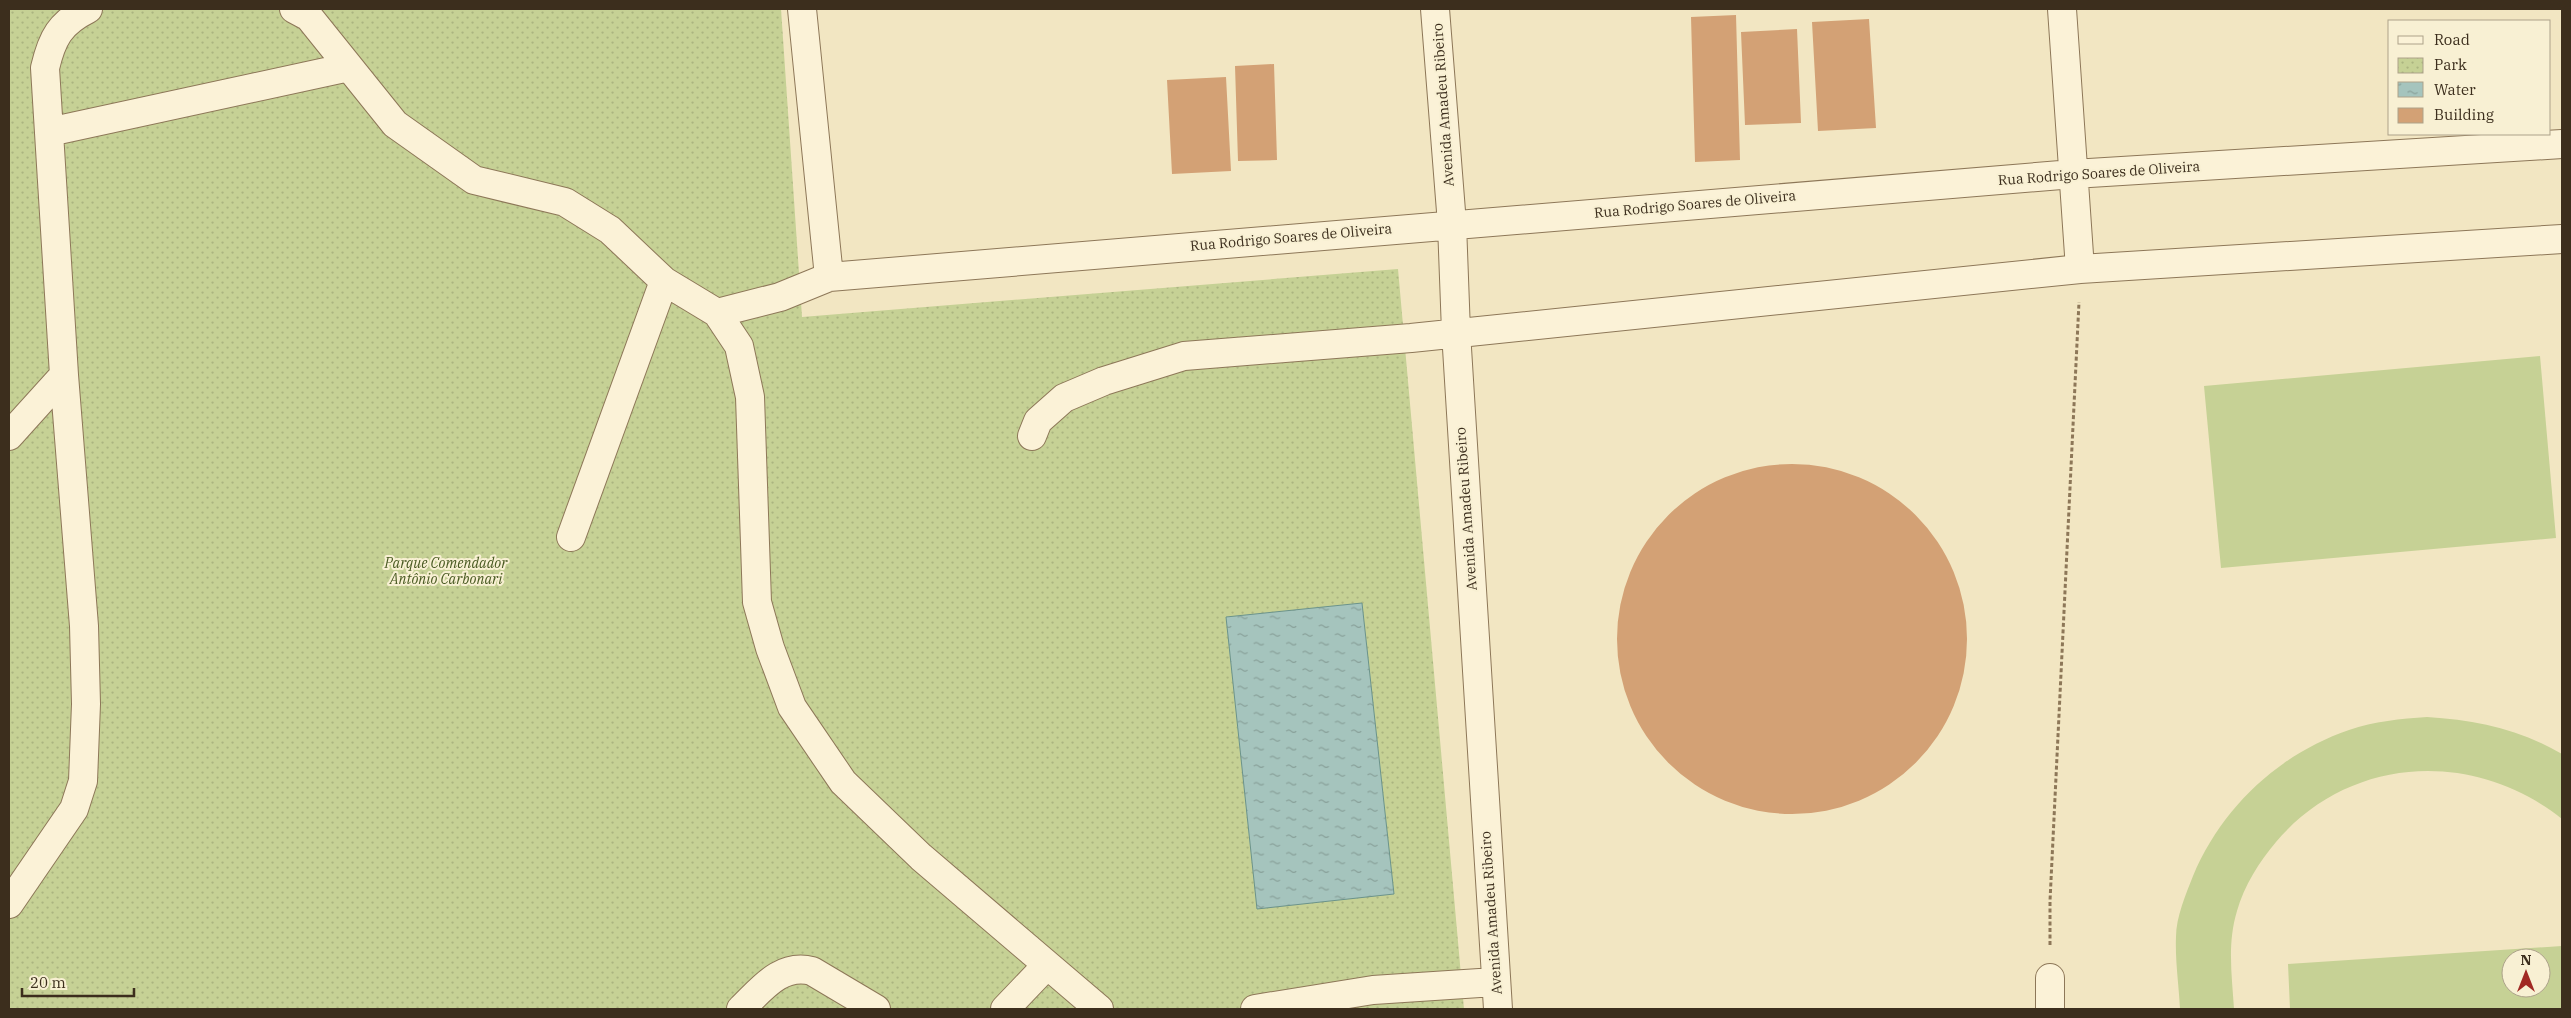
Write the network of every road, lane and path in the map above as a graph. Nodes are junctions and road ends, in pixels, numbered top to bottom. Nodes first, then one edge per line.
1 (88, 9) edge
2 (294, 9) edge
3 (802, 9) edge
4 (1435, 9) edge
5 (2062, 9) edge
6 (349, 67) junction
7 (49, 132) junction
8 (2562, 144) edge
9 (2073, 174) junction
10 (1452, 224) junction
11 (2562, 239) edge
12 (2080, 269) junction
13 (829, 277) junction
14 (664, 281) junction
15 (717, 313) junction
16 (1456, 332) junction
17 (64, 375) junction
18 (9, 436) edge
19 (1032, 436) dead end
20 (571, 537) dead end
21 (9, 904) edge
22 (1047, 965) junction
23 (2050, 978) joint
24 (1496, 982) junction
25 (741, 1009) edge
26 (876, 1009) edge
27 (1005, 1009) edge
28 (1099, 1009) edge
29 (1255, 1009) edge
30 (1498, 1009) edge
31 (2050, 1009) edge

1 - 7 street
2 - 6 street
3 - 13 street
4 - 10 street, Avenida Amadeu Ribeiro
5 - 9 street
6 - 7 street
6 - 14 street
7 - 17 street
8 - 9 street, Rua Rodrigo Soares de Oliveira
9 - 10 street, Rua Rodrigo Soares de Oliveira
9 - 12 street
10 - 13 street, Rua Rodrigo Soares de Oliveira
10 - 16 street, Avenida Amadeu Ribeiro
11 - 12 street
12 - 16 street
12 - 23 path
13 - 15 street, Rua Rodrigo Soares de Oliveira
14 - 15 street
14 - 20 street
15 - 22 street
16 - 19 street
16 - 24 street, Avenida Amadeu Ribeiro
17 - 18 street
17 - 21 street
22 - 27 street
22 - 28 street
23 - 31 street
24 - 29 street
24 - 30 street, Avenida Amadeu Ribeiro
25 - 26 street

